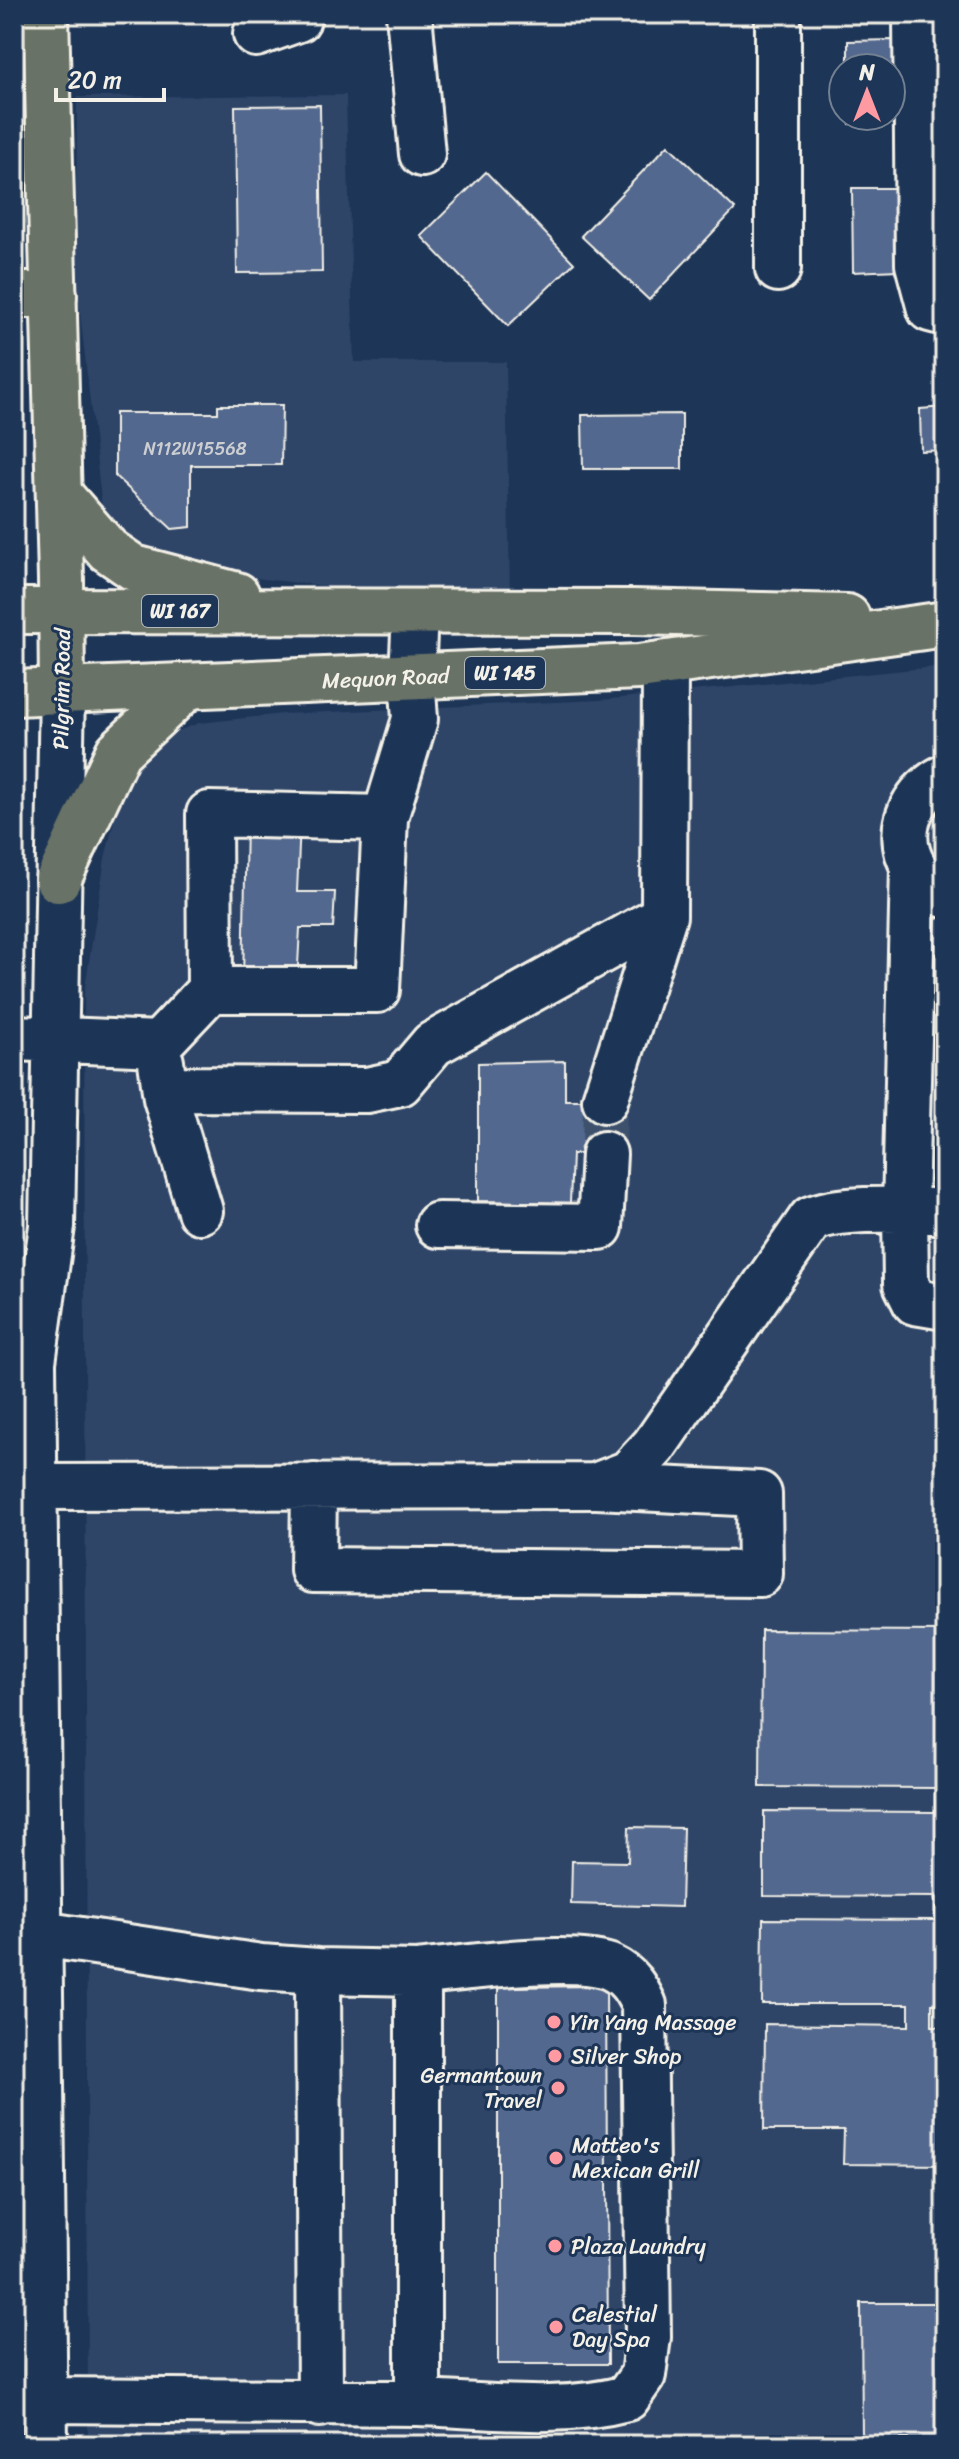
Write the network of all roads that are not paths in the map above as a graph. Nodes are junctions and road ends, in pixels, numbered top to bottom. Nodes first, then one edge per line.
1 (46, 14) edge
2 (299, 14) edge
3 (409, 14) edge
4 (778, 14) edge
5 (916, 14) edge
6 (256, 34) dead end
7 (422, 154) dead end
8 (778, 269) dead end
9 (34, 295) edge
10 (945, 313) edge
11 (59, 494) junction
12 (14, 611) edge
13 (62, 611) junction
14 (298, 611) junction
15 (415, 612) junction
16 (945, 622) edge
17 (665, 664) junction
18 (412, 677) junction
19 (188, 686) junction
20 (62, 691) junction
21 (14, 693) edge
22 (945, 777) edge
23 (385, 818) junction
24 (913, 866) junction
25 (58, 880) junction
26 (945, 895) edge
27 (664, 916) junction
28 (210, 990) junction
29 (35, 1039) edge
30 (159, 1044) junction
31 (165, 1089) junction
32 (605, 1100) tunnel mouth
33 (604, 1154) tunnel mouth
34 (200, 1211) dead end
35 (925, 1211) edge
36 (438, 1225) dead end
37 (14, 1266) edge
38 (945, 1307) edge
39 (33, 1362) junction
40 (314, 1486) junction
41 (595, 1486) junction
42 (36, 1487) junction
43 (41, 1934) junction
44 (318, 1971) junction
45 (418, 1973) junction
46 (45, 2400) junction
47 (418, 2403) junction
48 (320, 2404) junction
49 (45, 2445) edge

1 - 9 main road, Pilgrim Road
2 - 6 street
3 - 7 street
4 - 8 street
5 - 10 street
9 - 11 main road, Pilgrim Road
11 - 13 main road, Pilgrim Road
11 - 14 main road, WI 145
12 - 13 main road, Mequon Road / WI 167
13 - 14 main road, Mequon Road / WI 167
13 - 20 main road, Pilgrim Road
14 - 15 main road, Mequon Road / WI 145
15 - 16 main road, Mequon Road / WI 145
15 - 18 street
16 - 17 main road, Mequon Road / WI 145
17 - 18 main road, Mequon Road / WI 145
17 - 27 street
18 - 19 main road, Mequon Road / WI 145
18 - 23 street
19 - 20 main road, Mequon Road / WI 145
19 - 25 main road
20 - 21 main road, Mequon Road / WI 145
20 - 25 street, Pilgrim Road
22 - 24 street
23 - 28 street
23 - 28 street
24 - 26 street
24 - 35 street
25 - 29 street, Pilgrim Road
27 - 31 street
27 - 32 street
28 - 30 street
29 - 30 street
29 - 39 street, Pilgrim Road
30 - 31 street
31 - 34 street
33 - 36 street
35 - 38 street
35 - 41 street
37 - 39 street, Pilgrim Road
39 - 42 street, Pilgrim Road
40 - 41 street
40 - 41 street
40 - 42 street
42 - 43 street, Pilgrim Road
43 - 44 street
43 - 46 street, Pilgrim Road
44 - 45 street
44 - 48 street
45 - 47 street
45 - 47 street
46 - 48 street
46 - 49 street, Pilgrim Road
47 - 48 street

